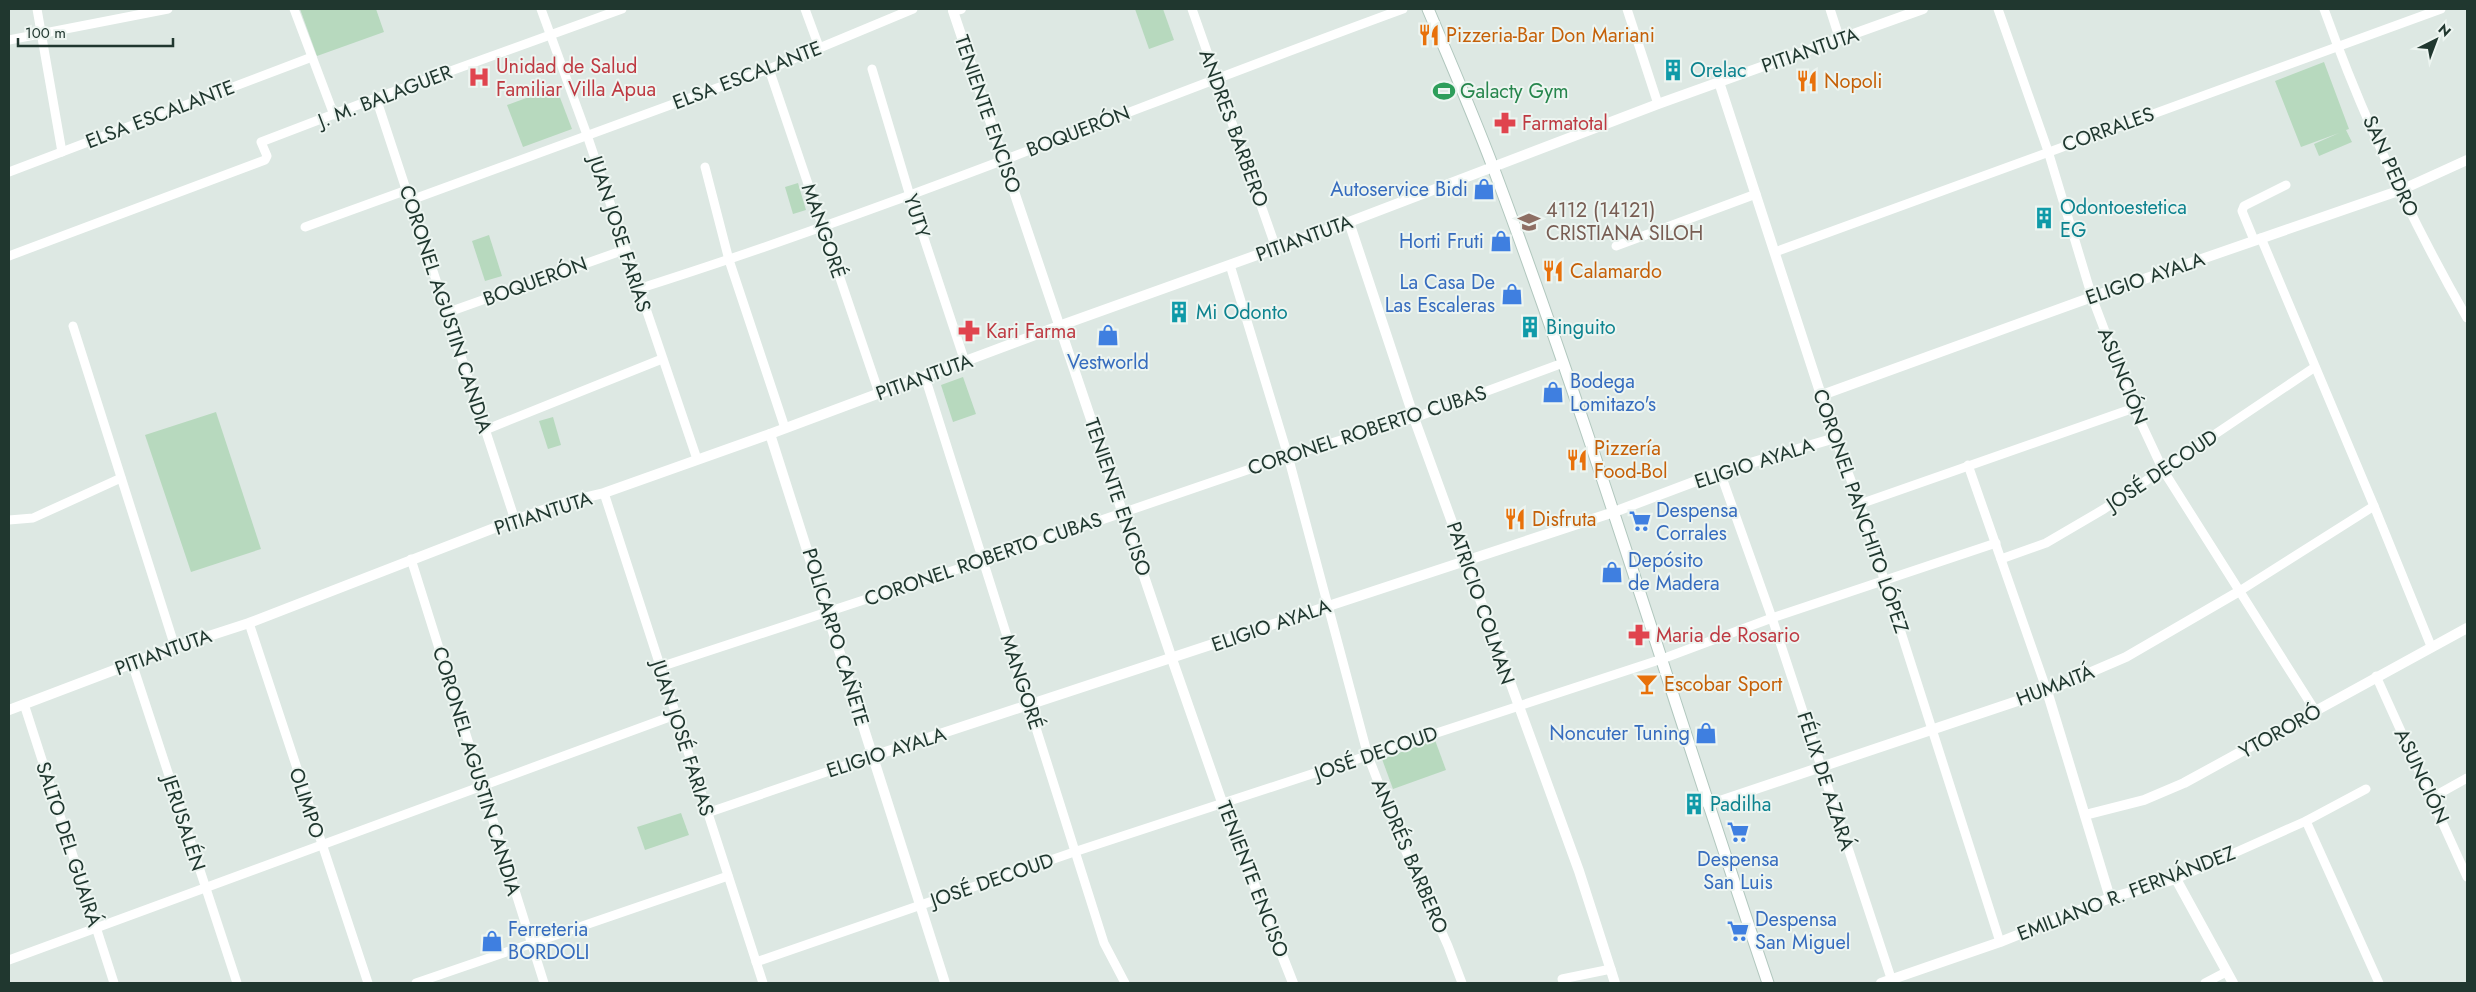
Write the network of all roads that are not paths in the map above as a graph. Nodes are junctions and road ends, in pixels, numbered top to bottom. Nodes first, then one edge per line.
1 (37, 9) edge
2 (168, 9) edge
3 (294, 9) edge
4 (541, 9) edge
5 (622, 9) edge
6 (805, 9) edge
7 (913, 9) edge
8 (1192, 9) edge
9 (1403, 9) edge
10 (1428, 9) edge
11 (1627, 9) edge
12 (1830, 9) edge
13 (1923, 9) edge
14 (1998, 9) edge
15 (2324, 9) edge
16 (2441, 9) edge
17 (955, 10) edge
18 (551, 35) junction
19 (42, 36) junction
20 (9, 40) edge
21 (1840, 40) junction
22 (819, 46) junction
23 (2338, 46) junction
24 (312, 57) junction
25 (769, 69) junction
26 (872, 69) dead end
27 (1216, 77) junction
28 (1719, 82) junction
29 (376, 98) junction
30 (1658, 104) junction
31 (334, 115) junction
32 (587, 135) junction
33 (2048, 151) junction
34 (62, 152) junction
35 (1004, 160) junction
36 (2467, 160) edge
37 (705, 166) dead end
38 (1493, 166) junction
39 (9, 172) edge
40 (2286, 185) dead end
41 (407, 190) junction
42 (2401, 190) junction
43 (1756, 194) junction
44 (910, 196) junction
45 (411, 200) junction
46 (1349, 222) junction
47 (822, 226) junction
48 (305, 227) dead end
49 (2257, 239) junction
50 (1616, 246) dead end
51 (1276, 248) junction
52 (624, 250) junction
53 (1775, 252) junction
54 (9, 256) edge
55 (729, 260) junction
56 (1230, 265) junction
57 (638, 288) junction
58 (2092, 296) junction
59 (446, 313) junction
60 (2467, 318) edge
61 (73, 326) dead end
62 (1059, 326) junction
63 (662, 359) junction
64 (965, 362) junction
65 (1562, 363) junction
66 (2315, 367) junction
67 (925, 377) junction
68 (879, 393) junction
69 (1822, 396) junction
70 (2134, 408) junction
71 (1414, 418) junction
72 (785, 428) junction
73 (485, 430) junction
74 (770, 434) junction
75 (1835, 438) junction
76 (1288, 456) junction
77 (696, 459) junction
78 (1968, 465) junction
79 (2163, 470) junction
80 (1720, 472) junction
81 (121, 478) junction
82 (604, 493) junction
83 (1860, 504) junction
84 (2374, 506) junction
85 (1124, 511) junction
86 (1614, 512) junction
87 (9, 520) edge
88 (515, 520) junction
89 (1996, 543) junction
90 (411, 558) junction
91 (1467, 559) junction
92 (2001, 559) junction
93 (982, 561) junction
94 (1884, 580) junction
95 (2238, 592) junction
96 (1327, 607) junction
97 (828, 611) junction
98 (1772, 618) junction
99 (250, 622) junction
100 (2467, 628) edge
101 (176, 646) junction
102 (2431, 646) junction
103 (1172, 658) junction
104 (1662, 659) junction
105 (132, 662) junction
106 (660, 667) junction
107 (2376, 676) junction
108 (2048, 691) junction
109 (24, 704) junction
110 (1030, 705) junction
111 (1517, 705) junction
112 (9, 710) edge
113 (2316, 712) junction
114 (675, 715) junction
115 (1933, 728) junction
116 (873, 756) junction
117 (1368, 756) junction
118 (1821, 765) junction
119 (2467, 778) edge
120 (481, 786) junction
121 (2366, 789) dead end
122 (2433, 797) junction
123 (1223, 805) junction
124 (1708, 805) junction
125 (707, 812) junction
126 (2085, 815) junction
127 (2306, 821) junction
128 (321, 844) junction
129 (1074, 852) junction
130 (728, 876) junction
131 (2467, 877) edge
132 (2176, 879) junction
133 (206, 888) junction
134 (2110, 898) junction
135 (920, 904) junction
136 (96, 928) junction
137 (2000, 942) junction
138 (532, 943) junction
139 (9, 960) edge
140 (756, 962) junction
141 (1611, 969) junction
142 (2226, 972) junction
143 (1891, 978) junction
144 (1562, 979) dead end
145 (114, 983) edge
146 (237, 983) edge
147 (368, 983) edge
148 (416, 983) edge
149 (544, 983) edge
150 (763, 983) edge
151 (945, 983) edge
152 (1125, 983) edge
153 (1293, 983) edge
154 (1462, 983) edge
155 (1615, 983) edge
156 (1768, 983) edge
157 (1880, 983) edge
158 (2205, 983) edge
159 (2233, 983) edge
160 (2379, 983) edge

1 - 19 street
2 - 19 street
3 - 24 street
4 - 18 street, JUAN JOSE FARIAS
5 - 18 street, J. M. BALAGUER
6 - 22 street
7 - 22 street, ELSA ESCALANTE
8 - 27 street, ANDRES BARBERO
9 - 27 street, BOQUERÓN
10 - 38 main road
11 - 30 street
12 - 21 street
13 - 21 street, PITIANTUTA
14 - 33 street, ASUNCIÓN
15 - 23 street, SAN PEDRO
16 - 23 street, CORRALES
17 - 35 street, TENIENTE ENCISO
18 - 29 street, J. M. BALAGUER
18 - 32 street, JUAN JOSE FARIAS
19 - 20 street
19 - 34 street
21 - 28 street, PITIANTUTA
22 - 25 street, ELSA ESCALANTE
23 - 33 street, CORRALES
23 - 42 street, SAN PEDRO
24 - 31 street
24 - 34 street, ELSA ESCALANTE
25 - 32 street, ELSA ESCALANTE
25 - 47 street, MANGORÉ
26 - 44 street, YUTY
27 - 35 street, BOQUERÓN
27 - 51 street, ANDRES BARBERO
28 - 30 street, PITIANTUTA
28 - 43 street, CORONEL PANCHITO LÓPEZ
29 - 31 street, J. M. BALAGUER
29 - 41 street, CORONEL AGUSTIN CANDIA
30 - 38 street, PITIANTUTA
31 - 54 street, J. M. BALAGUER
32 - 45 street, ELSA ESCALANTE
32 - 52 street, JUAN JOSE FARIAS
33 - 53 street, CORRALES
33 - 58 street, ASUNCIÓN
34 - 39 street, ELSA ESCALANTE
35 - 44 street, BOQUERÓN
35 - 62 street, TENIENTE ENCISO
36 - 42 street, ELIGIO AYALA
37 - 55 street
38 - 46 street, PITIANTUTA
38 - 65 main road
40 - 49 street
41 - 45 street, CORONEL AGUSTIN CANDIA
41 - 48 street
42 - 49 street, ELIGIO AYALA
42 - 60 street, SAN PEDRO
43 - 50 street
43 - 53 street, CORONEL PANCHITO LÓPEZ
44 - 47 street, BOQUERÓN
44 - 64 street, YUTY
45 - 59 street, CORONEL AGUSTIN CANDIA
46 - 51 street, PITIANTUTA
46 - 71 street, PATRICIO COLMAN
47 - 55 street, BOQUERÓN
47 - 68 street, MANGORÉ
49 - 58 street, ELIGIO AYALA
49 - 66 street
51 - 56 street, PITIANTUTA
52 - 57 street, JUAN JOSE FARIAS
52 - 59 street, BOQUERÓN
53 - 69 street, CORONEL PANCHITO LÓPEZ
55 - 57 street, BOQUERÓN
55 - 72 street
56 - 62 street, PITIANTUTA
56 - 76 street, ANDRÉS BARBERO
57 - 63 street, JUAN JOSE FARIAS
58 - 69 street, ELIGIO AYALA
58 - 70 street, ASUNCIÓN
59 - 73 street, CORONEL AGUSTIN CANDIA
61 - 81 street
62 - 64 street, PITIANTUTA
62 - 85 street, TENIENTE ENCISO
63 - 73 street
63 - 77 street, JUAN JOSE FARIAS
64 - 67 street, PITIANTUTA
65 - 71 street, CORONEL ROBERTO CUBAS
65 - 86 main road
66 - 79 street, JOSÉ DECOUD
66 - 84 street
67 - 68 street, PITIANTUTA
67 - 93 street, MANGORÉ
68 - 72 street, PITIANTUTA
69 - 75 street, CORONEL PANCHITO LÓPEZ
70 - 78 street
70 - 79 street, ASUNCIÓN
71 - 76 street, CORONEL ROBERTO CUBAS
71 - 91 street, PATRICIO COLMAN
72 - 74 street, PITIANTUTA
73 - 88 street, CORONEL AGUSTIN CANDIA
74 - 77 street, PITIANTUTA
74 - 97 street, POLICARPO CAÑETE
75 - 80 street, ELIGIO AYALA
75 - 83 street, CORONEL PANCHITO LÓPEZ
76 - 85 street, CORONEL ROBERTO CUBAS
76 - 96 street, ANDRÉS BARBERO
77 - 82 street, PITIANTUTA
78 - 83 street
78 - 89 street
79 - 92 street, JOSÉ DECOUD
79 - 95 street, ASUNCIÓN
80 - 86 street, ELIGIO AYALA
80 - 98 street, FÉLIX DE AZARÁ
81 - 87 street
81 - 101 street
82 - 88 street, PITIANTUTA
82 - 106 street, JUAN JOSÉ FARIAS
83 - 94 street, CORONEL PANCHITO LÓPEZ
84 - 95 street, HUMAITÁ
84 - 102 street
85 - 93 street, CORONEL ROBERTO CUBAS
85 - 103 street, TENIENTE ENCISO
86 - 91 street, ELIGIO AYALA
86 - 104 main road
88 - 90 street, PITIANTUTA
89 - 92 street
89 - 94 street, JOSÉ DECOUD
90 - 99 street, PITIANTUTA
90 - 120 street, CORONEL AGUSTIN CANDIA
91 - 96 street, ELIGIO AYALA
91 - 111 street, PATRICIO COLMAN
92 - 108 street
93 - 97 street, CORONEL ROBERTO CUBAS
93 - 110 street, MANGORÉ
94 - 98 street, JOSÉ DECOUD
94 - 115 street, CORONEL PANCHITO LÓPEZ
95 - 108 street, HUMAITÁ
95 - 113 street, ASUNCIÓN
96 - 103 street, ELIGIO AYALA
96 - 117 street, ANDRÉS BARBERO
97 - 106 street, CORONEL ROBERTO CUBAS
97 - 116 street, POLICARPO CAÑETE
98 - 104 street, JOSÉ DECOUD
98 - 118 street, FÉLIX DE AZARÁ
99 - 101 street, PITIANTUTA
99 - 128 street, OLIMPO
100 - 102 street, YTORORÓ
101 - 105 street, PITIANTUTA
102 - 107 street, YTORORÓ
103 - 110 street, ELIGIO AYALA
103 - 123 street, TENIENTE ENCISO
104 - 111 street, JOSÉ DECOUD
104 - 124 main road
105 - 109 street, PITIANTUTA
105 - 133 street, JERUSALÉN
106 - 114 street, JUAN JOSÉ FARIAS
107 - 113 street, YTORORÓ
107 - 122 street, ASUNCIÓN
108 - 115 street, HUMAITÁ
108 - 126 street
109 - 112 street, PITIANTUTA
109 - 136 street, SALTO DEL GUAIRÁ
110 - 116 street, ELIGIO AYALA
110 - 129 street, MANGORÉ
111 - 117 street, JOSÉ DECOUD
111 - 141 street, PATRICIO COLMAN
113 - 126 street, YTORORÓ
114 - 120 street
114 - 125 street, JUAN JOSÉ FARIAS
115 - 118 street, HUMAITÁ
115 - 137 street, CORONEL PANCHITO LÓPEZ
116 - 125 street, ELIGIO AYALA
116 - 135 street, POLICARPO CAÑETE
117 - 123 street, JOSÉ DECOUD
117 - 154 street, ANDRÉS BARBERO
118 - 124 street, HUMAITÁ
118 - 143 street, FÉLIX DE AZARÁ
119 - 122 street
120 - 128 street
120 - 138 street, CORONEL AGUSTIN CANDIA
121 - 127 street, EMILIANO R. FERNÁNDEZ
122 - 131 street, ASUNCIÓN
123 - 129 street, JOSÉ DECOUD
123 - 153 street, TENIENTE ENCISO
124 - 156 main road
125 - 130 street, JUAN JOSÉ FARIAS
126 - 134 street
127 - 132 street, EMILIANO R. FERNÁNDEZ
127 - 160 street
128 - 133 street
128 - 147 street, OLIMPO
129 - 135 street, JOSÉ DECOUD
129 - 152 street, MANGORÉ
130 - 138 street
130 - 140 street, JUAN JOSÉ FARIAS
132 - 134 street, EMILIANO R. FERNÁNDEZ
132 - 142 street
133 - 136 street
133 - 146 street, JERUSALÉN
134 - 137 street, EMILIANO R. FERNÁNDEZ
135 - 140 street, JOSÉ DECOUD
135 - 151 street, POLICARPO CAÑETE
136 - 139 street
136 - 145 street, SALTO DEL GUAIRÁ
137 - 143 street, EMILIANO R. FERNÁNDEZ
138 - 148 street
138 - 149 street, CORONEL AGUSTIN CANDIA
140 - 150 street, JUAN JOSÉ FARIAS
141 - 144 street
141 - 155 street, PATRICIO COLMAN
142 - 158 street
142 - 159 street
143 - 157 street, EMILIANO R. FERNÁNDEZ

